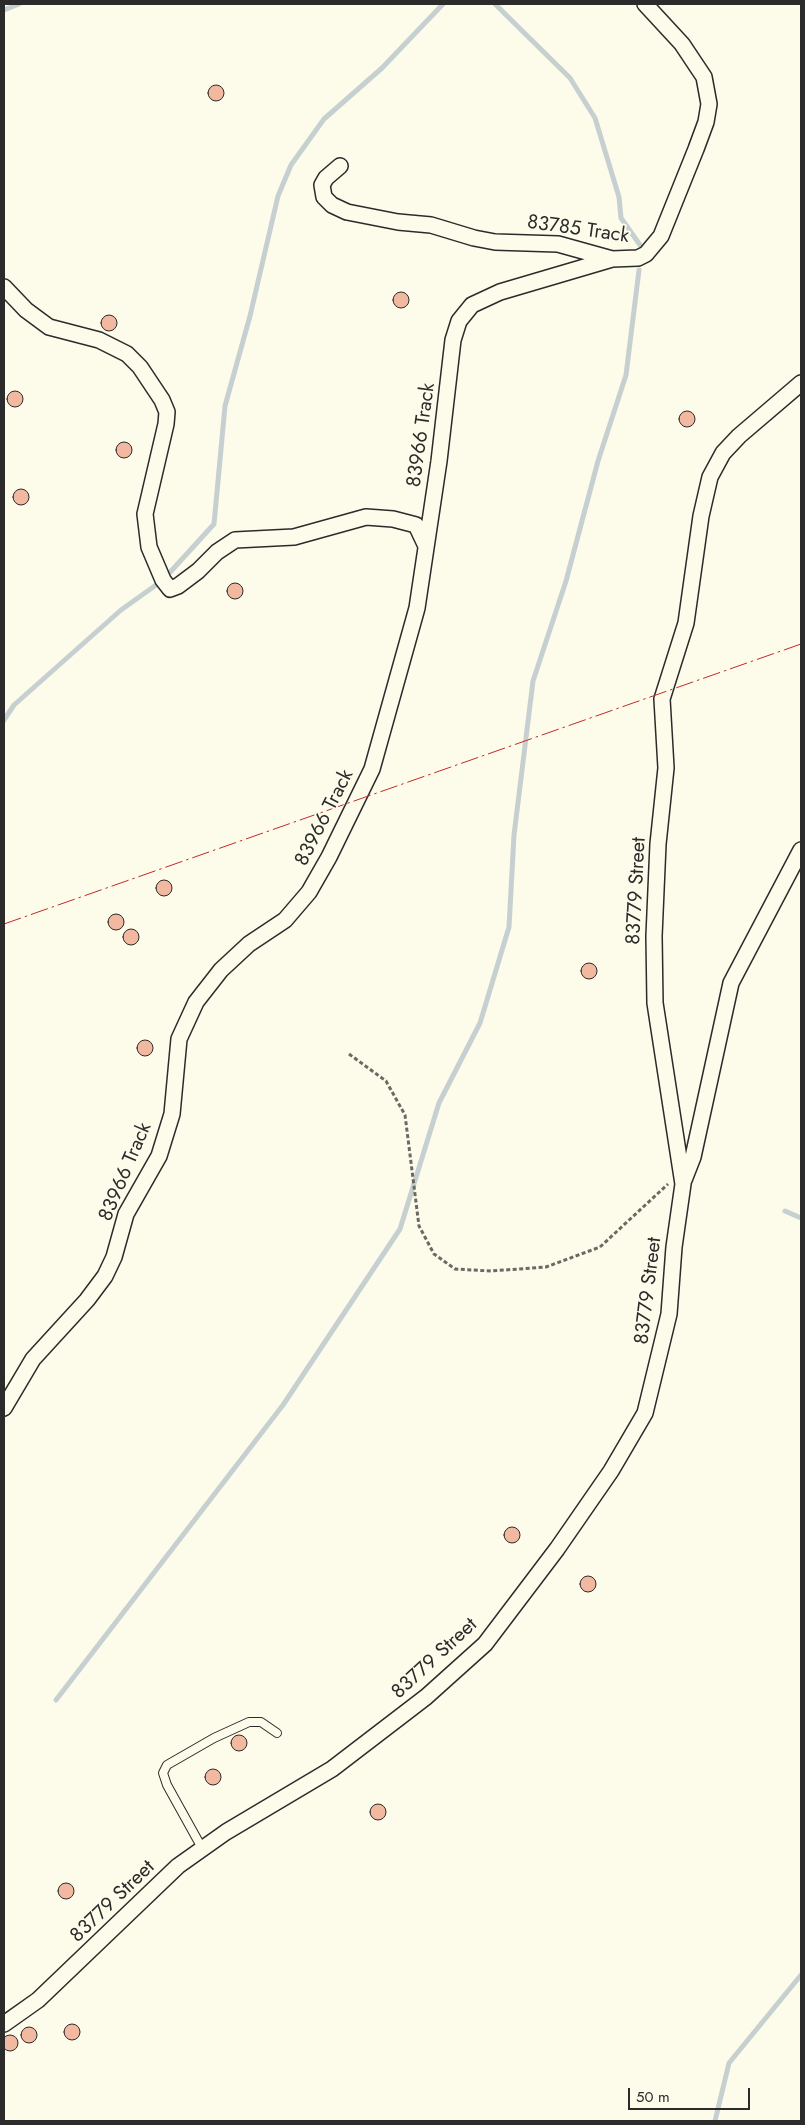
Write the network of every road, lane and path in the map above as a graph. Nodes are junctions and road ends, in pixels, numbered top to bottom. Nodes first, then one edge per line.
1 (645, 4) edge
2 (340, 166) dead end
3 (612, 259) junction
4 (4, 287) edge
5 (801, 383) edge
6 (425, 544) junction
7 (801, 850) edge
8 (349, 1054) dead end
9 (682, 1178) junction
10 (4, 1408) edge
11 (277, 1733) dead end
12 (202, 1848) junction
13 (4, 2024) edge

1 - 3 street, 83785 Track
2 - 3 street, 83785 Track
3 - 6 street, 83966 Track
4 - 6 street
5 - 9 street, 83779 Street
6 - 10 street, 83966 Track
7 - 9 street
8 - 9 path
9 - 12 street, 83779 Street
11 - 12 lane
12 - 13 street, 83779 Street

